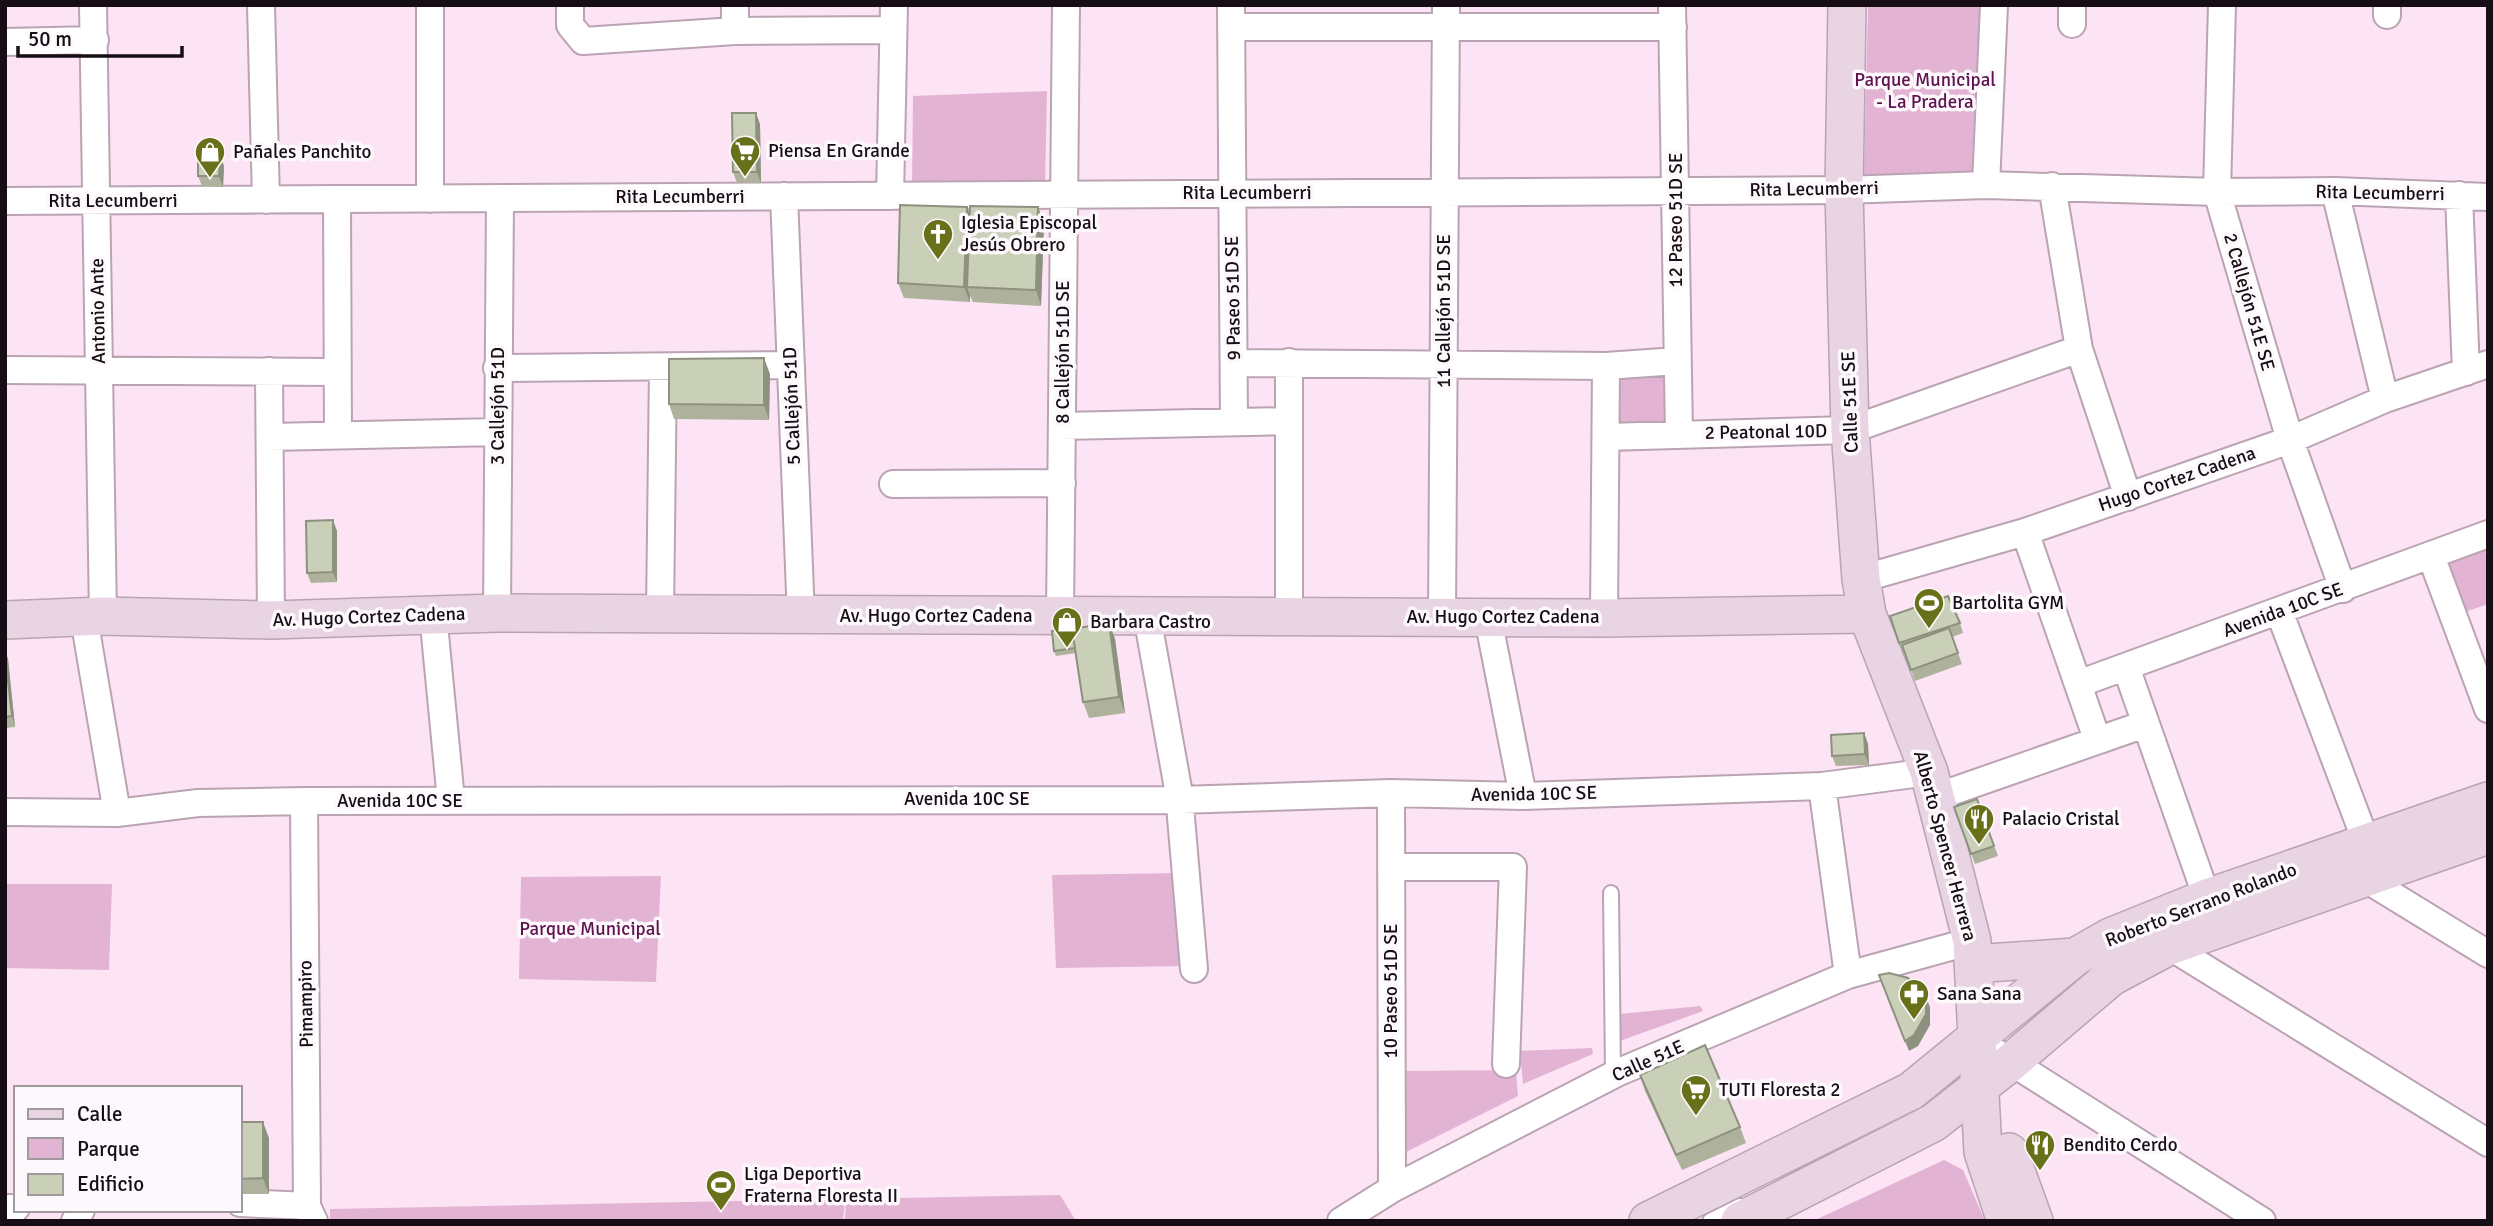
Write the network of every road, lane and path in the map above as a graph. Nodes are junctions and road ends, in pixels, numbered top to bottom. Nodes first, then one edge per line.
1 (93, 5) edge
2 (261, 5) edge
3 (430, 5) edge
4 (570, 5) edge
5 (735, 5) edge
6 (1066, 5) edge
7 (1847, 5) edge
8 (1994, 5) edge
9 (2222, 5) edge
10 (1289, 15) edge
11 (1231, 16) edge
12 (1446, 16) edge
13 (1603, 16) edge
14 (1673, 16) edge
15 (893, 18) edge
16 (735, 32) junction
17 (95, 40) junction
18 (5, 42) edge
19 (1986, 185) junction
20 (2052, 186) junction
21 (1677, 190) junction
22 (1844, 190) junction
23 (2335, 191) junction
24 (1445, 192) junction
25 (2217, 192) junction
26 (1232, 193) junction
27 (1064, 194) junction
28 (890, 195) junction
29 (2459, 195) junction
30 (784, 196) junction
31 (2488, 197) edge
32 (500, 198) junction
33 (337, 199) junction
34 (430, 199) junction
35 (266, 200) junction
36 (5, 201) edge
37 (96, 201) junction
38 (2079, 349) junction
39 (1677, 361) junction
40 (1289, 362) junction
41 (1234, 363) junction
42 (1444, 364) junction
43 (791, 365) junction
44 (1606, 366) junction
45 (497, 368) junction
46 (663, 368) junction
47 (2477, 368) edge
48 (5, 370) edge
49 (99, 370) junction
50 (269, 371) junction
51 (337, 372) junction
52 (2385, 399) junction
53 (1289, 421) junction
54 (1234, 422) junction
55 (1062, 426) junction
56 (1850, 430) junction
57 (497, 432) junction
58 (338, 435) junction
59 (1679, 435) junction
60 (270, 437) junction
61 (1606, 438) junction
62 (2290, 440) junction
63 (1062, 483) junction
64 (892, 484) dead end
65 (2128, 497) junction
66 (2025, 532) junction
67 (2488, 534) edge
68 (2431, 555) junction
69 (1861, 579) junction
70 (2343, 589) junction
71 (2279, 611) junction
72 (498, 613) junction
73 (433, 614) junction
74 (660, 614) junction
75 (1867, 614) junction
76 (1060, 615) junction
77 (1147, 616) junction
78 (1443, 616) junction
79 (94, 617) junction
80 (801, 617) junction
81 (1289, 617) junction
82 (1489, 618) junction
83 (1604, 618) junction
84 (5, 620) edge
85 (271, 620) junction
86 (2126, 667) junction
87 (2078, 684) junction
88 (2488, 709) edge
89 (2145, 724) junction
90 (2097, 739) junction
91 (1932, 785) junction
92 (1822, 786) junction
93 (1391, 793) junction
94 (1523, 796) junction
95 (451, 800) junction
96 (1179, 800) junction
97 (304, 801) junction
98 (2488, 801) edge
99 (2488, 809) edge
100 (5, 813) edge
101 (117, 813) junction
102 (2488, 826) edge
103 (2488, 835) edge
104 (2365, 861) junction
105 (1391, 867) junction
106 (1611, 893) dead end
107 (2207, 898) junction
108 (2169, 946) junction
109 (1973, 952) junction
110 (2488, 954) edge
111 (2074, 957) junction
112 (1194, 969) dead end
113 (1848, 975) junction
114 (1987, 1058) junction
115 (1506, 1064) dead end
116 (1613, 1075) junction
117 (2488, 1143) edge
118 (242, 1203) edge
119 (1381, 1204) edge
120 (310, 1213) edge
121 (1341, 1221) edge
122 (1648, 1221) edge
123 (1672, 1221) edge
124 (1710, 1221) edge
125 (1740, 1221) edge
126 (2006, 1221) edge
127 (2034, 1221) edge
128 (2262, 1221) edge

1 - 17 street, Antonio Ante
2 - 35 street
3 - 34 street
4 - 16 street
5 - 16 street
6 - 27 street, 8 Callejón 51D SE
7 - 22 street
8 - 19 street
9 - 25 street, 2 Callejón 51E SE
10 - 11 street
10 - 12 street
11 - 26 street, 9 Paseo 51D SE
12 - 13 street
12 - 24 street, 11 Callejón 51D SE
13 - 14 street
14 - 21 street, 12 Paseo 51D SE
15 - 16 street
15 - 28 street
17 - 18 street
17 - 37 street, Antonio Ante
19 - 20 street, Rita Lecumberri
19 - 22 street, Rita Lecumberri
20 - 25 street, Rita Lecumberri
20 - 38 street
21 - 22 street, Rita Lecumberri
21 - 24 street, Rita Lecumberri
21 - 39 street, 12 Paseo 51D SE
22 - 56 street, Calle 51E SE
23 - 25 street, Rita Lecumberri
23 - 29 street, Rita Lecumberri
23 - 52 street
24 - 26 street, Rita Lecumberri
24 - 42 street, 11 Callejón 51D SE
25 - 62 street, 2 Callejón 51E SE
26 - 27 street, Rita Lecumberri
26 - 41 street, 9 Paseo 51D SE
27 - 28 street, Rita Lecumberri
27 - 55 street, 8 Callejón 51D SE
28 - 30 street, Rita Lecumberri
29 - 31 street, Rita Lecumberri
29 - 47 street
30 - 32 street, Rita Lecumberri
30 - 43 street, 5 Callejón 51D
32 - 34 street, Rita Lecumberri
32 - 45 street, 3 Callejón 51D
33 - 34 street, Rita Lecumberri
33 - 35 street, Rita Lecumberri
33 - 51 street
35 - 37 street, Rita Lecumberri
36 - 37 street, Rita Lecumberri
37 - 49 street, Antonio Ante
38 - 56 street, 2 Peatonal 10D
38 - 65 street
39 - 44 street
39 - 59 street, 12 Paseo 51D SE
40 - 41 street
40 - 42 street
40 - 53 street
41 - 54 street, 9 Paseo 51D SE
42 - 44 street
42 - 78 street, 11 Callejón 51D SE
43 - 46 street
43 - 80 street, 5 Callejón 51D
44 - 61 street
45 - 46 street
45 - 57 street, 3 Callejón 51D
46 - 74 street
47 - 52 street, Hugo Cortez Cadena
48 - 49 street
49 - 50 street
49 - 79 street, Antonio Ante
50 - 51 street
50 - 60 street
51 - 58 street
52 - 62 street, Hugo Cortez Cadena
53 - 54 street
53 - 81 street
54 - 55 street
55 - 63 street, 8 Callejón 51D SE
56 - 59 street, 2 Peatonal 10D
56 - 69 street, Calle 51E SE
57 - 58 street
57 - 72 street, 3 Callejón 51D
58 - 60 street
59 - 61 street, 2 Peatonal 10D
60 - 85 street
61 - 83 street
62 - 65 street, Hugo Cortez Cadena
62 - 70 street, 2 Callejón 51E SE
63 - 64 street
63 - 76 street, 8 Callejón 51D SE
65 - 66 street, Hugo Cortez Cadena
66 - 69 street, Hugo Cortez Cadena
66 - 87 street
67 - 68 street, Avenida 10C SE
68 - 70 street, Avenida 10C SE
68 - 88 street
69 - 75 street, Calle 51E SE
70 - 71 street, Avenida 10C SE
71 - 86 street, Avenida 10C SE
71 - 104 street
72 - 73 street, Av. Hugo Cortez Cadena
72 - 74 street, Av. Hugo Cortez Cadena
73 - 85 street, Av. Hugo Cortez Cadena
73 - 95 street
74 - 80 street, Av. Hugo Cortez Cadena
75 - 83 street, Av. Hugo Cortez Cadena
75 - 91 street, Alberto Spencer Herrera
76 - 77 street, Av. Hugo Cortez Cadena
76 - 80 street, Av. Hugo Cortez Cadena
77 - 81 street, Av. Hugo Cortez Cadena
77 - 96 street
78 - 81 street, Av. Hugo Cortez Cadena
78 - 82 street, Av. Hugo Cortez Cadena
79 - 84 street, Av. Hugo Cortez Cadena
79 - 85 street, Av. Hugo Cortez Cadena
79 - 101 street, Antonio Ante
82 - 83 street, Av. Hugo Cortez Cadena
82 - 94 street
86 - 87 street, Avenida 10C SE
86 - 89 street
87 - 90 street
89 - 90 street, Avenida 10C SE
89 - 107 street
90 - 91 street, Avenida 10C SE
91 - 92 street, Avenida 10C SE
91 - 109 street, Alberto Spencer Herrera
92 - 94 street, Avenida 10C SE
92 - 113 street
93 - 94 street, Avenida 10C SE
93 - 96 street, Avenida 10C SE
93 - 105 street, 10 Paseo 51D SE
95 - 96 street, Avenida 10C SE
95 - 97 street, Avenida 10C SE
96 - 112 street
97 - 101 street, Avenida 10C SE
97 - 120 street, Pimampiro
98 - 104 street, Roberto Serrano Rolando
99 - 114 lane, Roberto Serrano Rolando
100 - 101 street, Avenida 10C SE
102 - 114 lane, Roberto Serrano Rolando
103 - 104 street, Roberto Serrano Rolando
104 - 107 street, Roberto Serrano Rolando
104 - 108 street, Roberto Serrano Rolando
104 - 110 street
105 - 115 street
105 - 119 street, 10 Paseo 51D SE
106 - 116 lane
107 - 111 street, Roberto Serrano Rolando
108 - 114 street, Roberto Serrano Rolando
108 - 117 street
109 - 111 street
109 - 113 street, Calle 51E
109 - 114 street, Alberto Spencer Herrera
111 - 114 street, Roberto Serrano Rolando
113 - 116 street, Calle 51E
114 - 122 street, Roberto Serrano Rolando
114 - 123 lane, Roberto Serrano Rolando
114 - 124 lane, Roberto Serrano Rolando
114 - 125 street, Roberto Serrano Rolando
114 - 126 street, Alberto Spencer Herrera
114 - 127 street, Alberto Spencer Herrera
114 - 128 street
116 - 119 street, Calle 51E
118 - 120 street
119 - 121 street, Calle 51E

